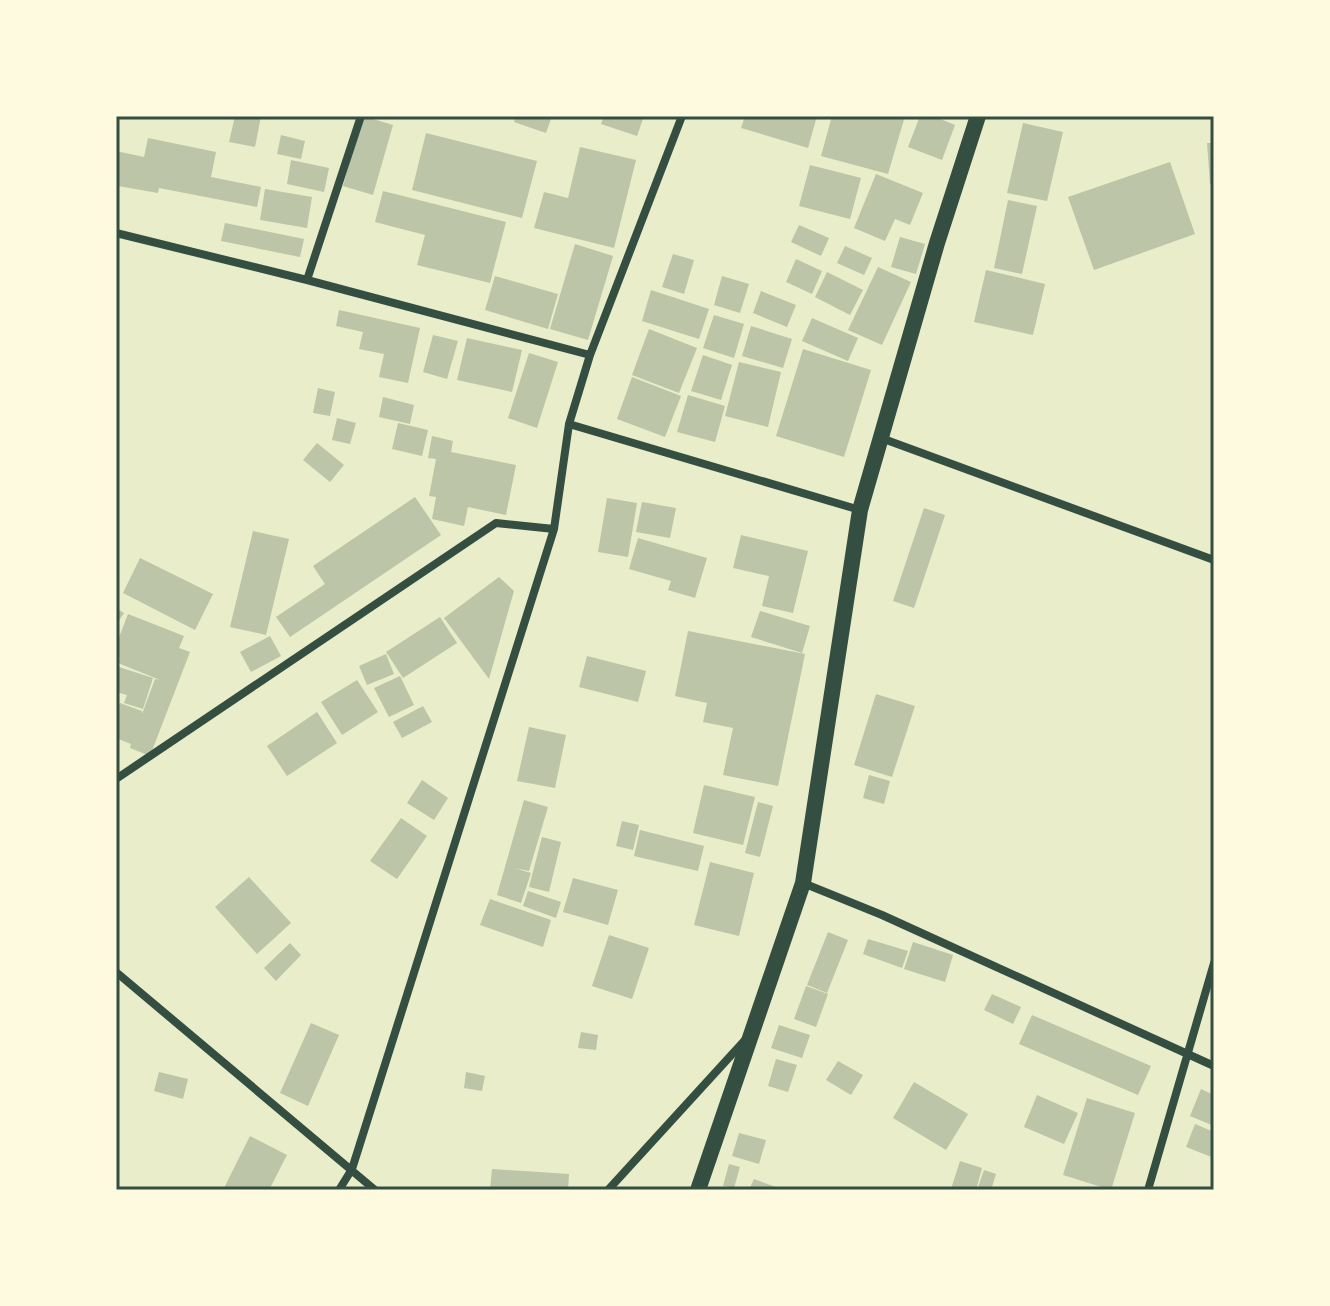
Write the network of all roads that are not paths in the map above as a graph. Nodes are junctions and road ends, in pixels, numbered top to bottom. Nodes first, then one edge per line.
1 (361, 116) edge
2 (682, 116) edge
3 (978, 116) edge
4 (116, 233) edge
5 (307, 280) junction
6 (590, 355) junction
7 (569, 424) junction
8 (881, 438) junction
9 (860, 510) junction
10 (554, 529) junction
11 (1214, 560) edge
12 (116, 779) edge
13 (803, 883) junction
14 (1214, 963) edge
15 (116, 972) edge
16 (752, 1033) junction
17 (1188, 1055) junction
18 (1214, 1066) edge
19 (352, 1169) junction
20 (339, 1190) edge
21 (375, 1190) edge
22 (608, 1190) edge
23 (698, 1190) edge
24 (1148, 1190) edge

1 - 5 street
2 - 6 street
3 - 8 main road
4 - 5 street
5 - 6 street
6 - 7 street
7 - 9 street
7 - 10 street
8 - 9 main road
8 - 11 street
9 - 13 main road
10 - 12 street
10 - 19 street
13 - 16 main road
13 - 17 street
14 - 17 street
15 - 19 street
16 - 22 street
16 - 23 main road
17 - 18 street
17 - 24 street
19 - 20 street
19 - 21 street

